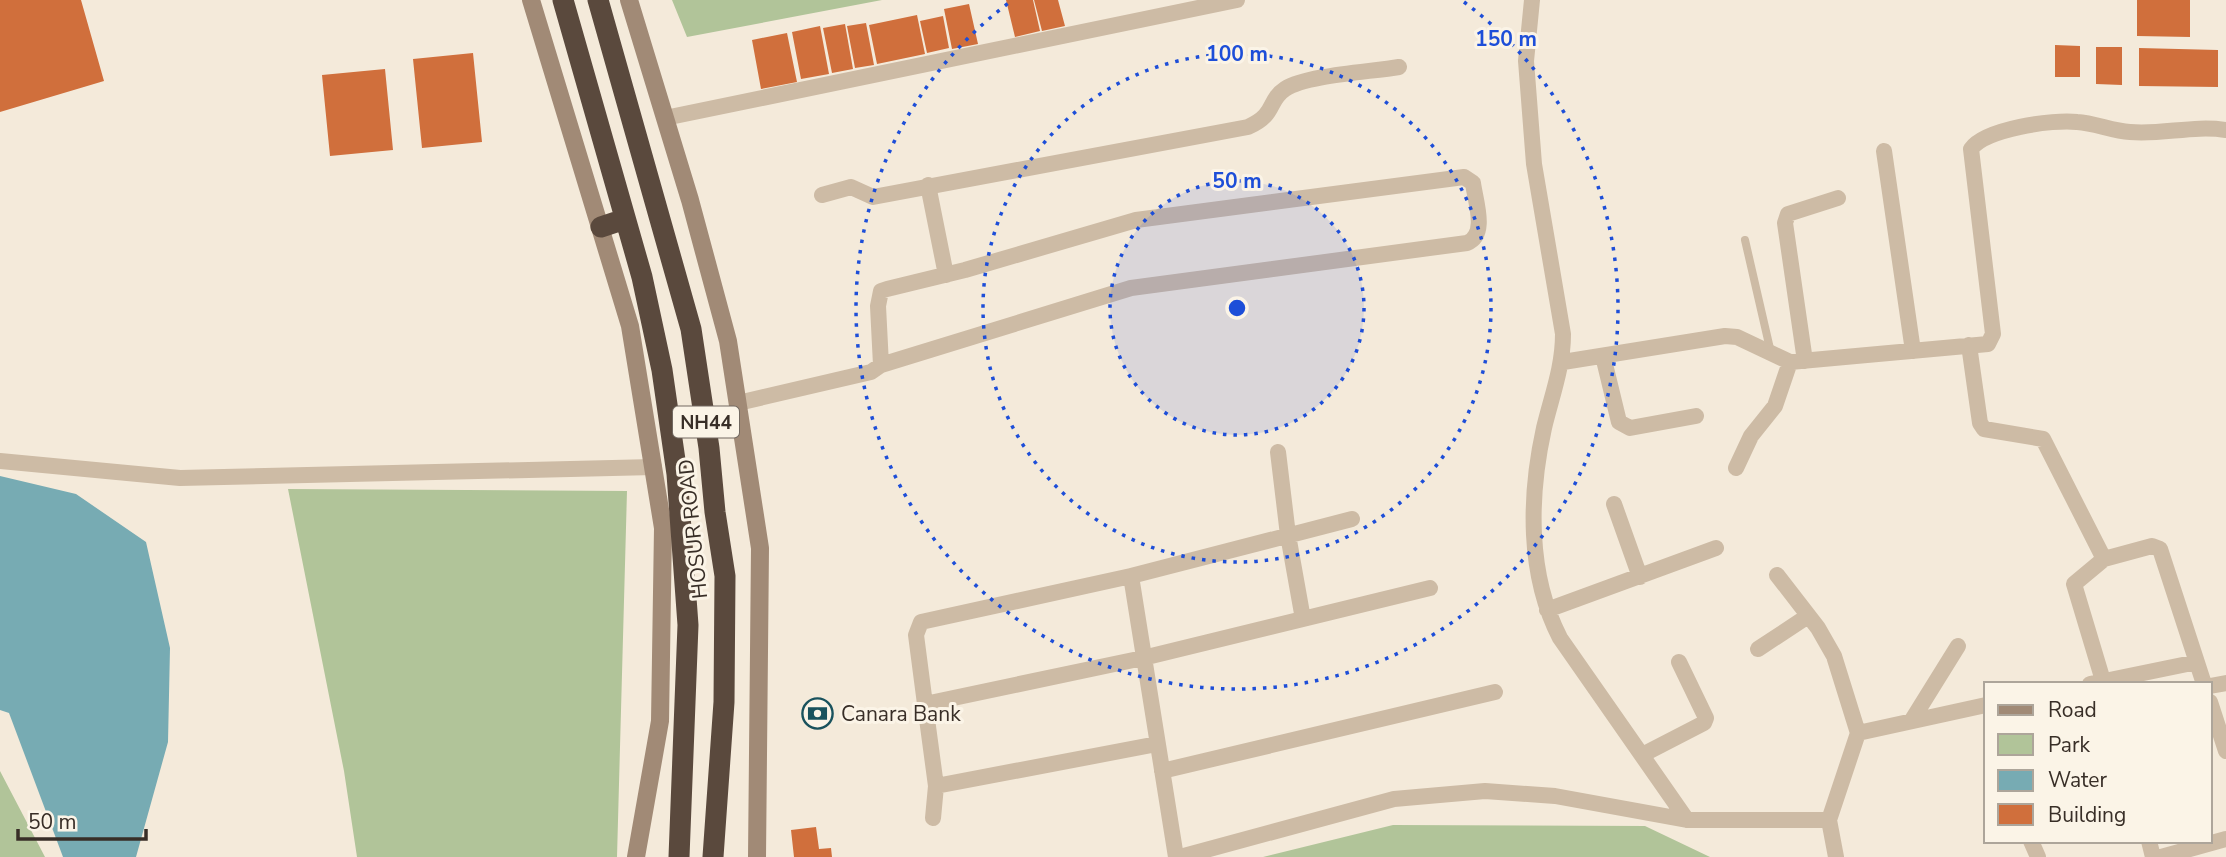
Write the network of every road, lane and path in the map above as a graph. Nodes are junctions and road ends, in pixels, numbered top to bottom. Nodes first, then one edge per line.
1 (531, 0) edge
2 (563, 0) edge
3 (598, 0) edge
4 (629, 0) edge
5 (1237, 0) edge
6 (1532, 0) edge
7 (1399, 67) dead end
8 (665, 118) junction
9 (2226, 130) edge
10 (1884, 151) dead end
11 (929, 185) junction
12 (822, 195) dead end
13 (1838, 198) dead end
14 (625, 219) junction
15 (601, 227) junction
16 (1745, 240) dead end
17 (946, 275) junction
18 (1969, 345) junction
19 (1913, 351) junction
20 (1771, 353) junction
21 (1603, 356) junction
22 (1563, 362) junction
23 (1798, 362) junction
24 (881, 365) junction
25 (738, 403) junction
26 (1696, 416) dead end
27 (1278, 452) dead end
28 (0, 461) edge
29 (654, 467) junction
30 (1736, 468) dead end
31 (1614, 504) dead end
32 (1352, 519) dead end
33 (1288, 535) junction
34 (1716, 548) dead end
35 (2104, 559) junction
36 (1777, 575) dead end
37 (1130, 576) junction
38 (1640, 577) junction
39 (1430, 588) dead end
40 (1547, 610) junction
41 (1808, 616) junction
42 (1303, 619) junction
43 (1958, 646) dead end
44 (1758, 649) dead end
45 (1143, 659) junction
46 (1679, 662) dead end
47 (2197, 662) junction
48 (2099, 682) edge
49 (2104, 682) edge
50 (2203, 682) edge
51 (1494, 692) dead end
52 (925, 704) junction
53 (1984, 705) edge
54 (2212, 708) edge
55 (1912, 720) junction
56 (1858, 733) junction
57 (1157, 744) junction
58 (2226, 751) edge
59 (1642, 755) junction
60 (1162, 771) junction
61 (936, 786) junction
62 (933, 818) dead end
63 (1687, 820) junction
64 (1829, 820) junction
65 (2212, 843) edge
66 (636, 857) edge
67 (679, 857) edge
68 (713, 857) edge
69 (757, 857) edge
70 (1178, 857) edge
71 (1836, 857) edge
72 (2161, 857) edge

1 - 15 street
2 - 14 highway, HOSUR ROAD / NH44
3 - 68 highway, HOSUR ROAD / NH44
4 - 8 street
5 - 8 street
6 - 22 street
7 - 11 street
8 - 25 street
9 - 18 street
10 - 19 street
11 - 12 street
11 - 17 street
13 - 23 street
14 - 15 highway
14 - 67 highway, HOSUR ROAD / NH44
15 - 29 street
16 - 20 lane
17 - 24 street
17 - 24 street
18 - 19 street
18 - 35 street
19 - 23 street
20 - 21 street
20 - 23 street
21 - 22 street
21 - 26 street
22 - 40 street
23 - 30 street
24 - 25 street
25 - 69 street
27 - 33 street
28 - 29 street
29 - 66 street
31 - 38 street
32 - 33 street
33 - 37 street
33 - 42 street
34 - 38 street
35 - 47 street
35 - 48 street
36 - 41 street
37 - 45 street
37 - 52 street
38 - 40 street
39 - 42 street
40 - 59 street
41 - 44 street
41 - 56 street
42 - 45 street
43 - 55 street
45 - 52 street
45 - 57 street
46 - 59 street
47 - 49 street
47 - 50 street
51 - 60 street
52 - 61 street
53 - 55 street
54 - 58 street
55 - 56 street
56 - 64 street
57 - 60 street
57 - 61 street
59 - 63 street
60 - 70 street
61 - 62 street
63 - 64 street
63 - 70 street
64 - 71 street
65 - 72 street

